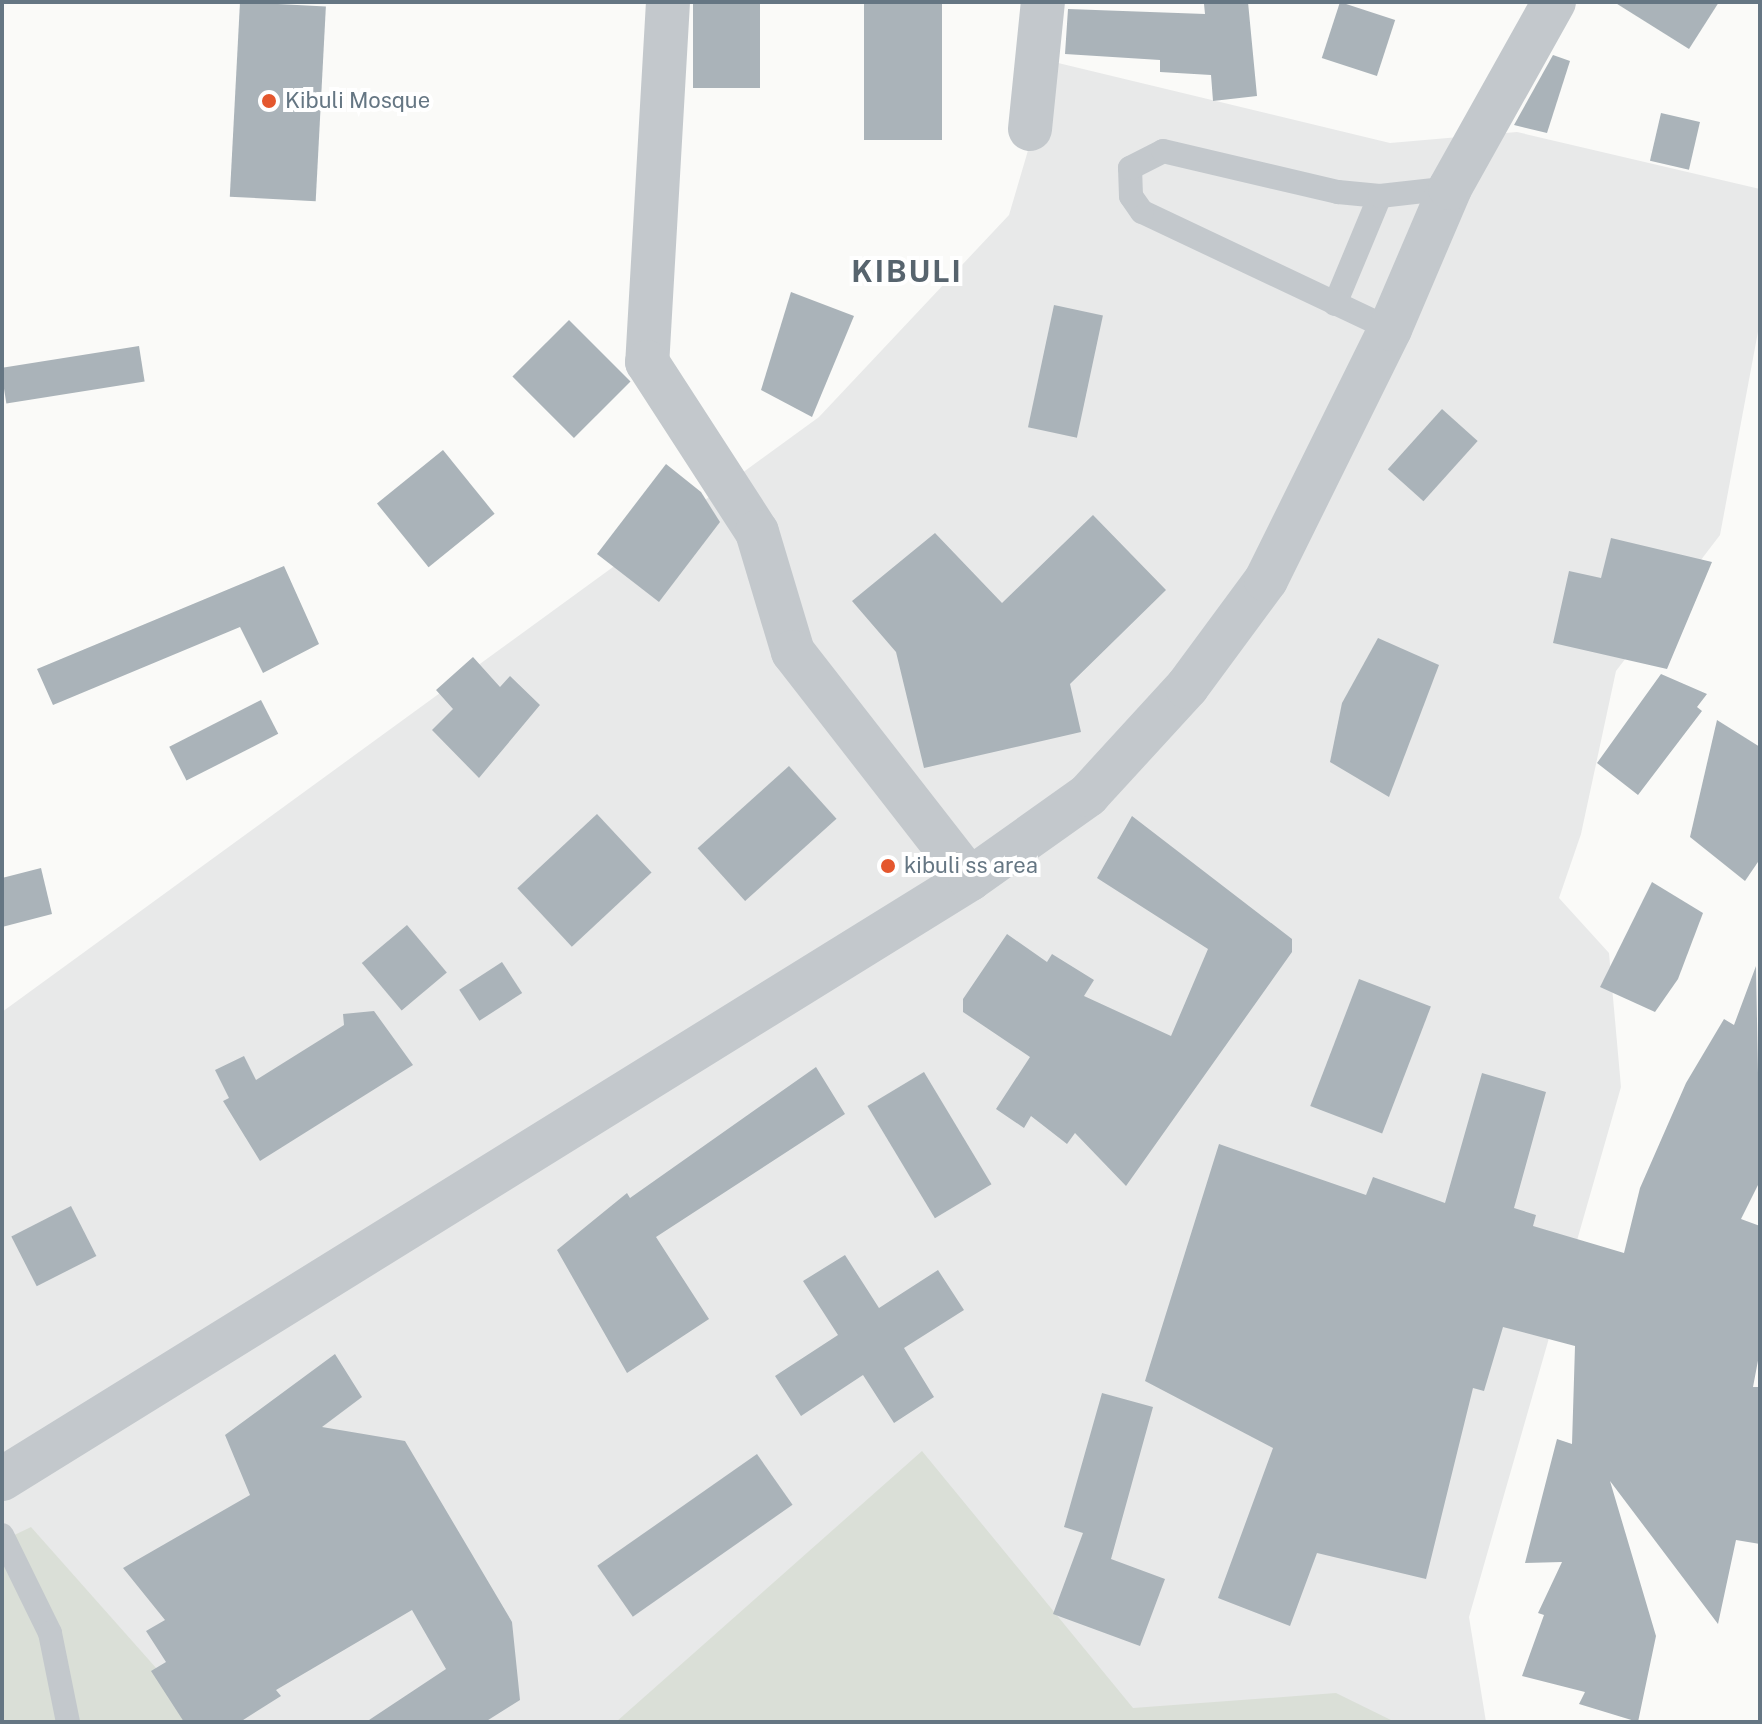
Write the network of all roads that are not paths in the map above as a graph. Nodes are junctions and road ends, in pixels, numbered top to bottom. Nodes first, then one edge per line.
1 (668, 2) edge
2 (1043, 2) edge
3 (1554, 2) edge
4 (1030, 129) dead end
5 (1450, 188) junction
6 (1380, 196) junction
7 (1335, 304) junction
8 (1390, 329) junction
9 (970, 879) junction
10 (2, 1479) edge
11 (2, 1535) edge
12 (68, 1722) edge

1 - 9 street
2 - 4 street
3 - 5 street
5 - 6 lane
5 - 8 street
6 - 7 lane
6 - 7 lane
7 - 8 lane
8 - 9 street
9 - 10 street
11 - 12 lane

